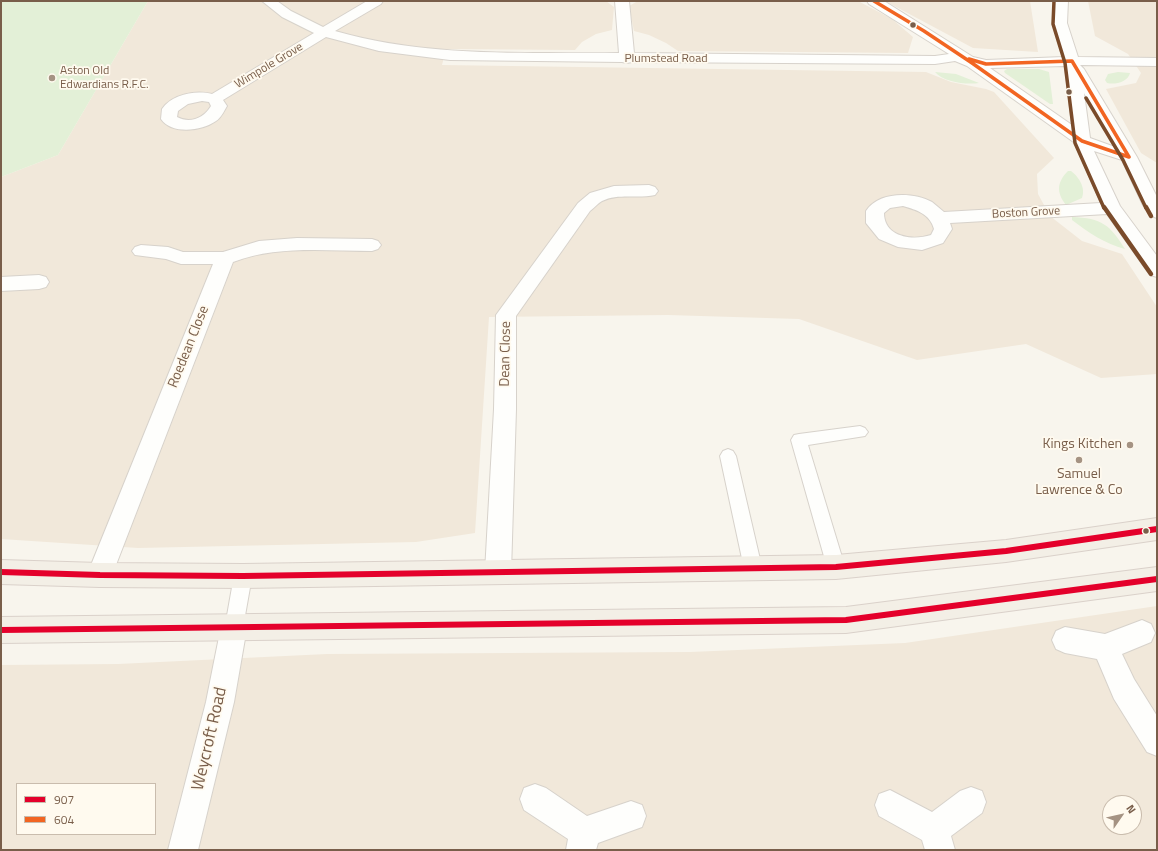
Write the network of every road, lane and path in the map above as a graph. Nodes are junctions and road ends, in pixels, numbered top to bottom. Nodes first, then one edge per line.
1 (269, 1) edge
2 (376, 1) edge
3 (622, 1) edge
4 (874, 1) edge
5 (1061, 1) edge
6 (324, 32) junction
7 (627, 59) junction
8 (968, 59) junction
9 (1072, 61) junction
10 (1157, 62) edge
11 (214, 99) dead end
12 (1082, 141) junction
13 (1129, 157) junction
14 (649, 191) dead end
15 (1155, 207) edge
16 (1112, 208) junction
17 (940, 218) dead end
18 (372, 245) dead end
19 (141, 251) dead end
20 (225, 258) junction
21 (1157, 270) edge
22 (39, 282) dead end
23 (1, 284) edge
24 (860, 432) dead end
25 (728, 456) dead end
26 (1157, 529) edge
27 (836, 567) junction
28 (752, 568) junction
29 (1, 572) edge
30 (498, 572) junction
31 (100, 575) junction
32 (243, 576) junction
33 (1157, 579) edge
34 (234, 627) junction
35 (1, 630) edge
36 (1142, 633) dead end
37 (1065, 640) dead end
38 (1104, 647) junction
39 (1157, 742) edge
40 (535, 799) dead end
41 (971, 802) dead end
42 (890, 805) dead end
43 (631, 816) dead end
44 (937, 840) edge
45 (583, 841) edge
46 (183, 850) edge

1 - 6 street, Plumstead Road
2 - 6 street, Wimpole Grove
3 - 7 street
4 - 8 street
5 - 9 street
6 - 7 street, Plumstead Road
6 - 11 street, Wimpole Grove
7 - 8 street, Plumstead Road
8 - 9 street, Plumstead Road
8 - 12 street
9 - 10 street, Plumstead Road
9 - 12 street
9 - 13 street
12 - 13 street
12 - 16 street
13 - 15 street
14 - 30 street, Dean Close
16 - 17 street, Boston Grove
16 - 21 street
18 - 20 street
19 - 20 street
20 - 31 street, Roedean Close
22 - 23 street
24 - 27 lane
25 - 28 lane
26 - 27 main road
27 - 28 main road
28 - 30 main road
29 - 31 main road
30 - 32 main road
31 - 32 main road
32 - 34 lane
33 - 34 main road
34 - 35 main road
34 - 46 street, Weycroft Road
36 - 38 street
37 - 38 street
38 - 39 street
40 - 45 street
41 - 44 street
42 - 44 street
43 - 45 street

